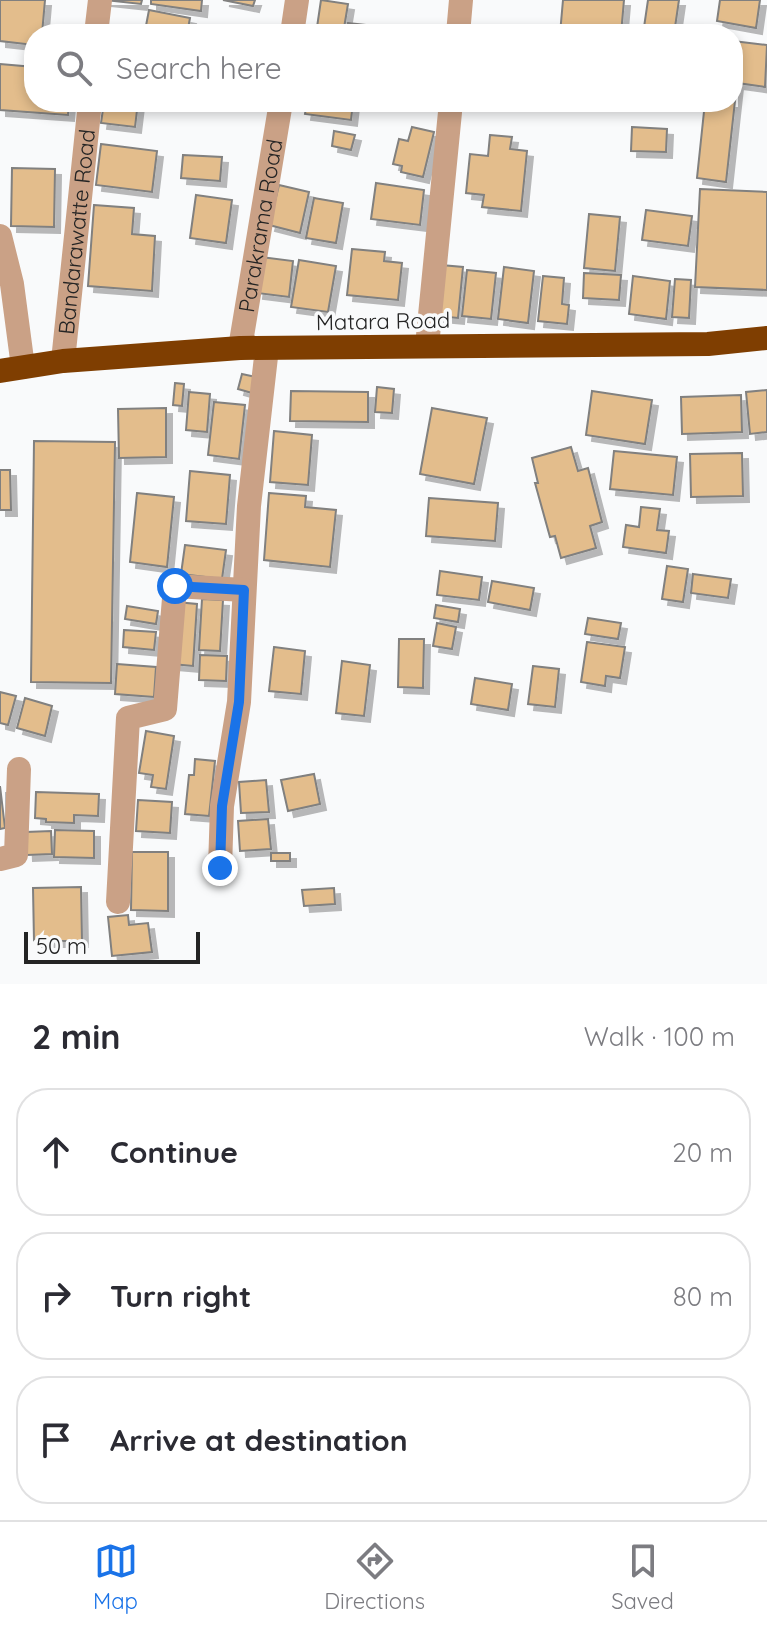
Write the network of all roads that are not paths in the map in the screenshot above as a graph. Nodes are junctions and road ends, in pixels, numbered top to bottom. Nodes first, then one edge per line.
1 (100, 0) edge
2 (297, 0) edge
3 (461, 0) edge
4 (97, 24) edge
5 (293, 24) edge
6 (459, 24) edge
7 (89, 112) edge
8 (279, 112) edge
9 (450, 112) edge
10 (0, 236) edge
11 (767, 338) edge
12 (427, 346) junction
13 (240, 348) junction
14 (267, 348) junction
15 (63, 361) junction
16 (12, 369) edge
17 (244, 590) junction
18 (19, 769) dead end
19 (0, 859) edge
20 (220, 868) dead end
21 (118, 902) dead end

1 - 4 street
2 - 5 street
3 - 6 street
7 - 15 street, Bandarawatte Road
8 - 13 street, Parakrama Road
9 - 12 street
10 - 16 street
11 - 12 highway, Matara Road
12 - 14 highway, Matara Road
13 - 14 highway, Matara Road
13 - 15 highway, Matara Road
14 - 17 street
15 - 16 highway, Matara Road
17 - 20 street
17 - 21 street
18 - 19 street

